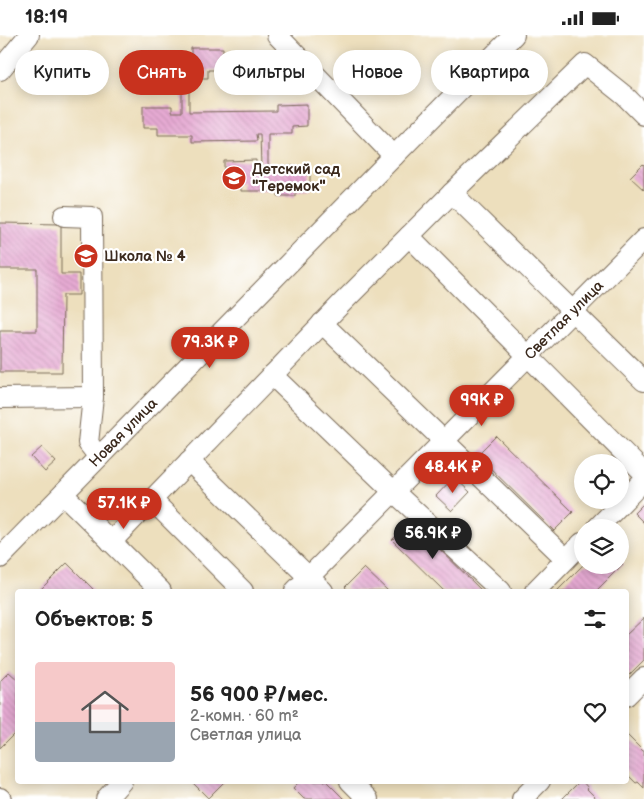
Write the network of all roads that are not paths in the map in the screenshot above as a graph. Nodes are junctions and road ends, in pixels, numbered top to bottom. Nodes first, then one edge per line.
1 (29, 35) edge
2 (277, 35) edge
3 (514, 35) edge
4 (0, 70) edge
5 (644, 115) edge
6 (394, 155) junction
7 (452, 193) junction
8 (64, 216) dead end
9 (409, 236) junction
10 (644, 239) edge
11 (573, 311) junction
12 (322, 323) junction
13 (528, 356) junction
14 (272, 375) junction
15 (644, 381) edge
16 (93, 397) junction
17 (0, 398) edge
18 (444, 441) junction
19 (99, 457) junction
20 (189, 461) junction
21 (644, 473) edge
22 (644, 480) edge
23 (394, 492) junction
24 (63, 494) junction
25 (152, 499) junction
26 (606, 519) edge
27 (111, 542) junction
28 (574, 551) edge
29 (0, 558) edge
30 (566, 559) junction
31 (302, 584) edge
32 (159, 589) edge
33 (241, 589) edge
34 (317, 589) edge
35 (499, 589) edge
36 (537, 589) edge
37 (644, 678) edge
38 (629, 692) edge
39 (119, 784) edge
40 (353, 784) edge
41 (537, 784) edge
42 (106, 799) edge
43 (368, 799) edge
44 (522, 799) edge

1 - 4 street
2 - 6 street
3 - 6 street, Новая улица
5 - 7 street
6 - 19 street, Новая улица
7 - 9 street
7 - 11 street
8 - 16 street
9 - 12 street
9 - 13 street
10 - 11 street, Светлая улица
11 - 13 street, Светлая улица
11 - 15 street
12 - 14 street
12 - 18 street
13 - 18 street, Светлая улица
13 - 21 street
14 - 20 street
14 - 23 street
16 - 17 street
16 - 19 street
18 - 23 street, Светлая улица
18 - 30 street
19 - 24 street, Новая улица
20 - 25 street
20 - 31 street
22 - 26 street
23 - 31 street, Светлая улица
23 - 35 street
24 - 27 street
24 - 29 street, Новая улица
25 - 27 street
25 - 33 street
27 - 32 street
28 - 30 street
30 - 36 street
31 - 34 street
37 - 38 street
39 - 42 street
40 - 43 street
41 - 44 street

